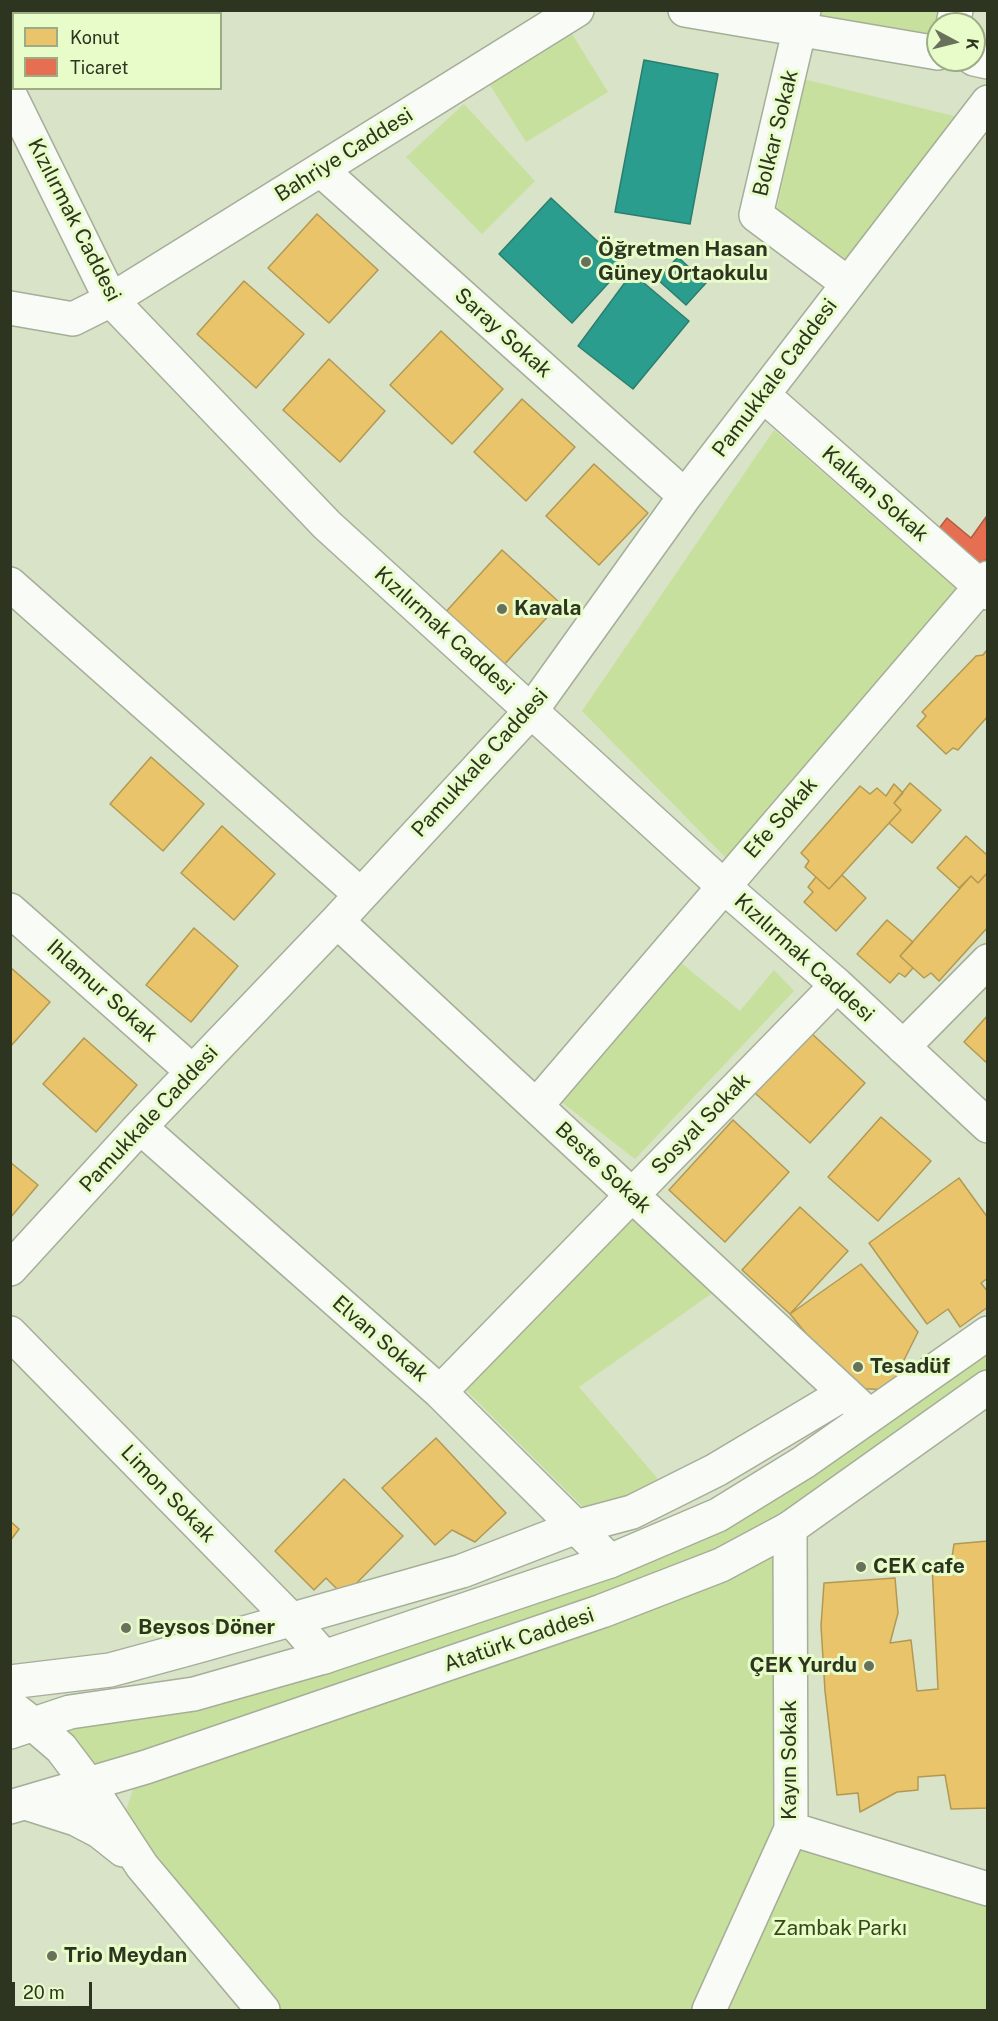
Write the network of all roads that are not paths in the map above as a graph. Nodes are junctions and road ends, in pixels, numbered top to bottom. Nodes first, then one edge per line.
1 (577, 10) edge
2 (685, 10) edge
3 (802, 20) edge
4 (926, 50) edge
5 (10, 95) edge
6 (987, 102) edge
7 (321, 170) junction
8 (847, 283) junction
9 (111, 300) junction
10 (10, 308) edge
11 (763, 395) junction
12 (685, 496) junction
13 (10, 584) edge
14 (985, 586) edge
15 (531, 711) junction
16 (722, 885) junction
17 (361, 895) junction
18 (10, 910) edge
19 (337, 921) junction
20 (987, 961) edge
21 (837, 984) junction
22 (903, 1047) junction
23 (193, 1072) junction
24 (536, 1106) junction
25 (987, 1125) edge
26 (140, 1127) junction
27 (632, 1195) junction
28 (10, 1269) edge
29 (10, 1333) edge
30 (987, 1333) edge
31 (987, 1388) edge
32 (440, 1392) junction
33 (857, 1404) junction
34 (576, 1527) junction
35 (790, 1528) junction
36 (610, 1561) junction
37 (290, 1618) junction
38 (324, 1657) junction
39 (10, 1682) edge
40 (18, 1721) edge
41 (89, 1785) junction
42 (16, 1802) edge
43 (791, 1829) junction
44 (142, 1866) junction
45 (987, 1889) edge
46 (263, 2010) edge
47 (709, 2010) edge

1 - 7 street, Bahriye Caddesi
2 - 3 street
3 - 4 street
3 - 8 street, Bolkar Sokak
5 - 9 street, Kızılırmak Caddesi
6 - 8 street, Pamukkale Caddesi
7 - 9 street, Bahriye Caddesi
7 - 12 street, Saray Sokak
8 - 11 street, Pamukkale Caddesi
9 - 10 street, Bahriye Caddesi
9 - 15 street, Kızılırmak Caddesi
11 - 12 street, Pamukkale Caddesi
11 - 14 street, Kalkan Sokak
12 - 15 street, Pamukkale Caddesi
13 - 17 street
14 - 16 street, Efe Sokak
15 - 16 street, Kızılırmak Caddesi
15 - 17 street, Pamukkale Caddesi
16 - 21 street, Kızılırmak Caddesi
16 - 24 street, Efe Sokak
17 - 19 street, Pamukkale Caddesi
18 - 23 street, Ihlamur Sokak
19 - 23 street, Pamukkale Caddesi
19 - 24 street, Beste Sokak
20 - 22 street
21 - 22 street, Kızılırmak Caddesi
21 - 27 street, Sosyal Sokak
22 - 25 street, Kızılırmak Caddesi
23 - 26 street, Pamukkale Caddesi
24 - 27 street, Beste Sokak
26 - 28 street, Pamukkale Caddesi
26 - 32 street, Elvan Sokak
27 - 32 street, Sosyal Sokak
27 - 33 street, Beste Sokak
29 - 37 street, Limon Sokak
30 - 33 street
31 - 35 street, Atatürk Caddesi
32 - 34 street, Elvan Sokak
33 - 34 street
33 - 36 street
34 - 36 street, Elvan Sokak
34 - 37 street
35 - 41 street, Atatürk Caddesi
35 - 43 street, Kayın Sokak
36 - 38 street
37 - 38 street, Limon Sokak
37 - 39 street
38 - 40 street
40 - 41 street
41 - 42 street, Atatürk Caddesi
41 - 44 street
42 - 44 street
43 - 45 street
43 - 47 street, Kayın Sokak
44 - 46 street

